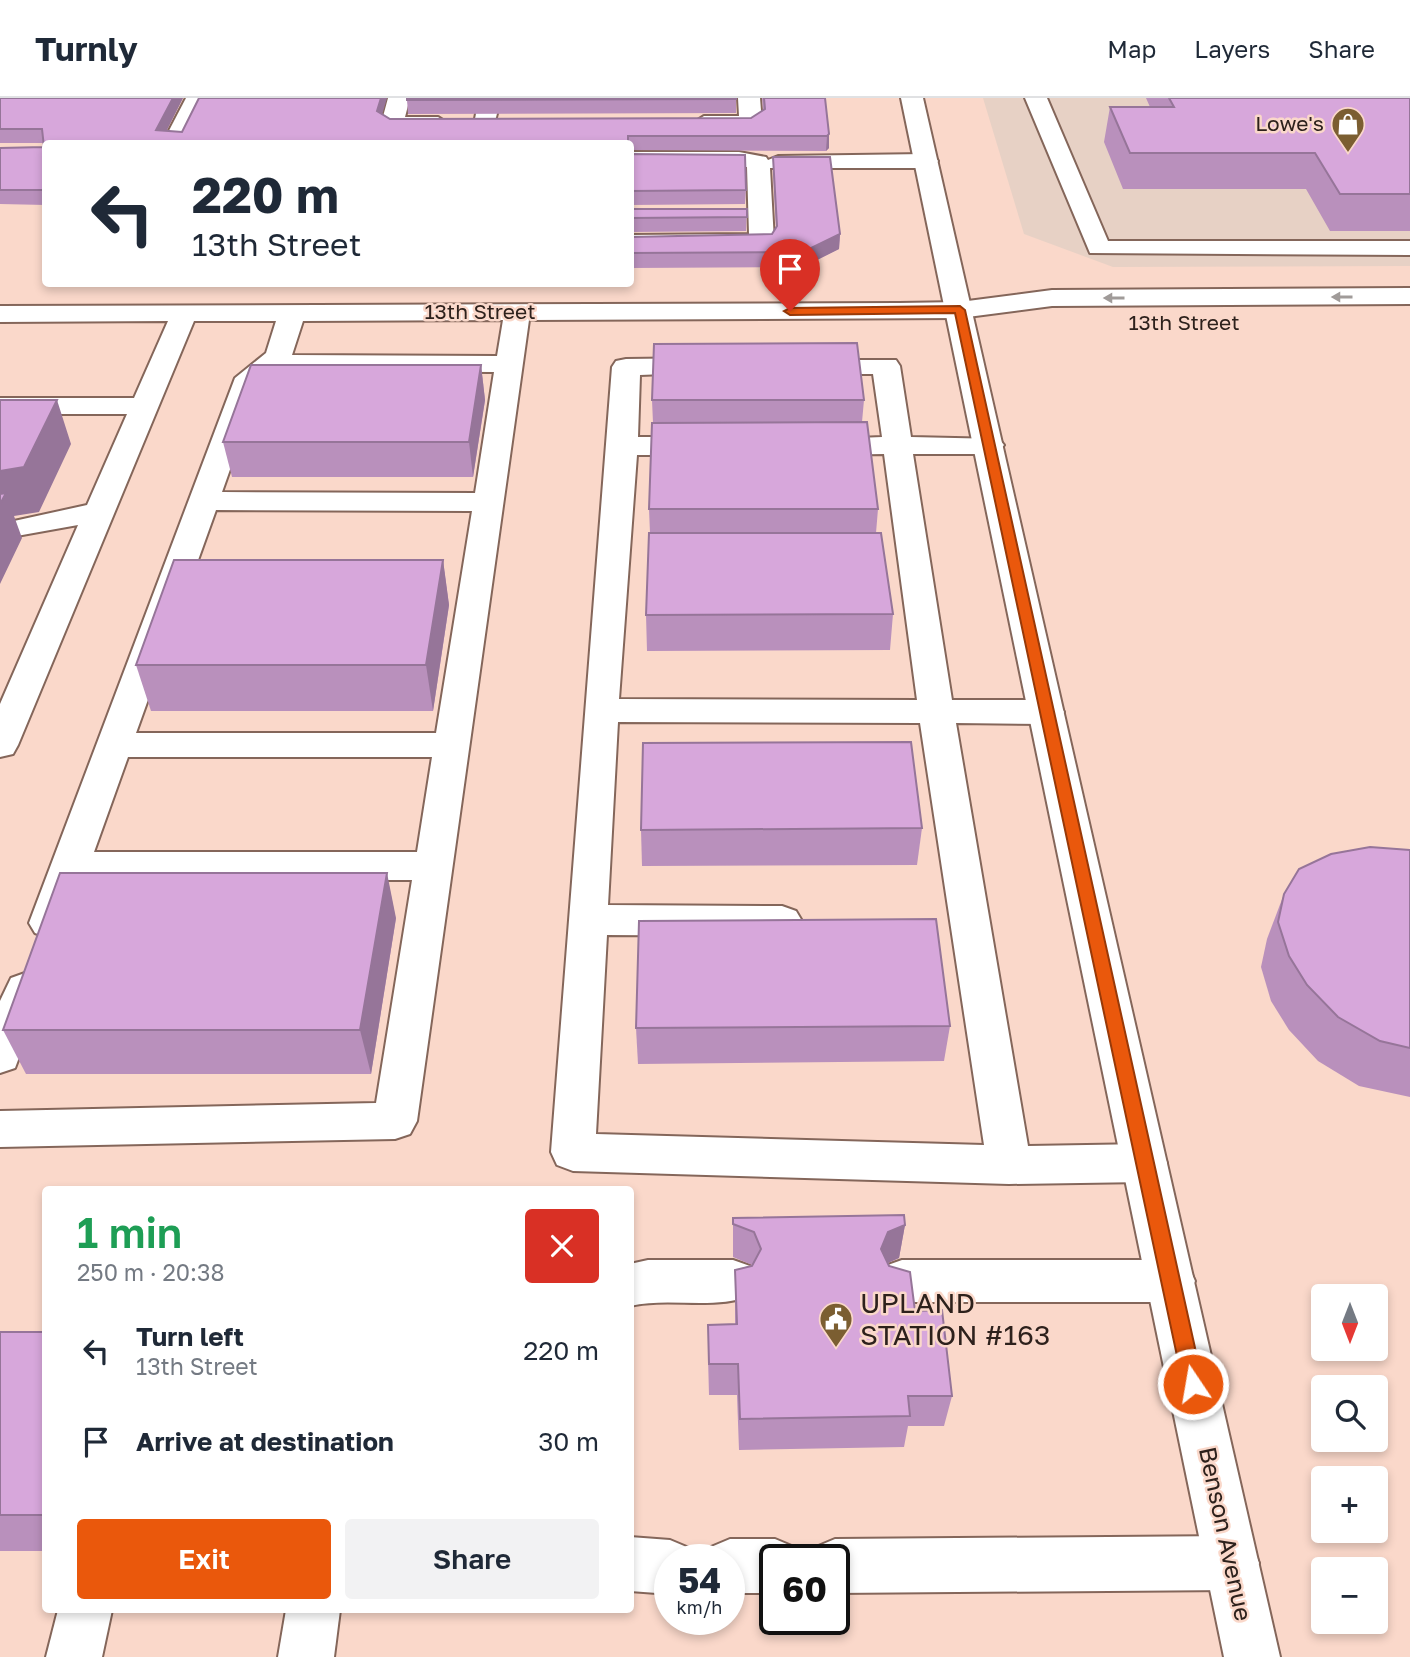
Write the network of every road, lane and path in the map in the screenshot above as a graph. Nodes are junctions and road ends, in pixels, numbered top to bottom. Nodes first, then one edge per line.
1 (197, 98) edge
2 (400, 98) edge
3 (490, 98) edge
4 (749, 98) edge
5 (912, 98) edge
6 (1036, 98) edge
7 (677, 123) edge
8 (392, 124) junction
9 (485, 124) junction
10 (511, 124) edge
11 (175, 140) edge
12 (381, 140) edge
13 (634, 159) edge
14 (926, 161) junction
15 (758, 174) junction
16 (733, 185) edge
17 (735, 214) edge
18 (761, 214) junction
19 (634, 242) edge
20 (1410, 248) edge
21 (103, 287) dead end
22 (1410, 296) edge
23 (960, 310) junction
24 (517, 312) junction
25 (0, 313) edge
26 (91, 313) junction
27 (184, 313) junction
28 (292, 313) junction
29 (1060, 324) dead end
30 (269, 363) junction
31 (509, 364) junction
32 (736, 366) edge
33 (777, 366) edge
34 (0, 405) edge
35 (143, 405) junction
36 (989, 445) junction
37 (623, 446) junction
38 (734, 446) edge
39 (789, 446) edge
40 (900, 446) junction
41 (204, 502) junction
42 (488, 502) junction
43 (98, 512) junction
44 (0, 530) edge
45 (601, 710) junction
46 (936, 711) junction
47 (1047, 712) junction
48 (114, 745) junction
49 (452, 745) junction
50 (0, 746) edge
51 (70, 866) junction
52 (434, 866) junction
53 (587, 920) junction
54 (819, 921) edge
55 (928, 922) edge
56 (969, 922) junction
57 (0, 1056) edge
58 (0, 1129) edge
59 (1145, 1163) junction
60 (1009, 1166) junction
61 (733, 1281) edge
62 (902, 1281) edge
63 (1171, 1281) junction
64 (634, 1284) edge
65 (1232, 1563) junction
66 (634, 1564) edge
67 (654, 1566) edge
68 (850, 1566) edge
69 (84, 1613) edge
70 (313, 1613) edge
71 (74, 1657) edge
72 (306, 1657) edge
73 (1252, 1657) edge

1 - 11 main road
2 - 8 main road
3 - 9 main road
4 - 7 main road
5 - 14 main road, Benson Avenue
6 - 20 main road
8 - 9 main road
8 - 12 main road
9 - 10 main road
13 - 15 main road
14 - 15 main road
14 - 23 main road, Benson Avenue
15 - 16 main road
15 - 18 main road
17 - 18 main road
18 - 19 main road
21 - 26 main road
22 -> 23 main road, 13th Street
23 - 24 main road, 13th Street
23 - 29 main road, 13th Street
23 - 36 main road, Benson Avenue
24 - 28 main road, 13th Street
24 - 31 main road
25 - 26 main road, 13th Street
26 - 27 main road, 13th Street
27 - 28 main road, 13th Street
27 - 35 main road
28 - 30 main road
30 - 31 main road
30 - 41 main road
31 - 42 main road
32 - 37 main road
33 - 40 main road
34 - 35 main road
35 - 43 main road
36 - 40 main road
36 - 47 main road, Benson Avenue
37 - 38 main road
37 - 45 main road
39 - 40 main road
40 - 46 main road
41 - 42 main road
41 - 48 main road
42 - 49 main road
43 - 44 main road
43 - 50 main road
45 - 46 main road
45 - 53 main road
46 - 47 main road
46 - 56 main road
47 - 59 main road, Benson Avenue
48 - 49 main road
48 - 51 main road
49 - 52 main road
51 - 52 main road
51 - 57 main road
52 - 58 main road
53 - 54 main road
53 - 60 main road
55 - 56 main road
56 - 60 main road
59 - 60 main road
59 - 63 main road, Benson Avenue
61 - 64 main road
62 - 63 main road
63 - 65 main road, Benson Avenue
65 - 68 main road
65 - 73 main road, Benson Avenue
66 - 67 main road
69 - 71 main road
70 - 72 main road

